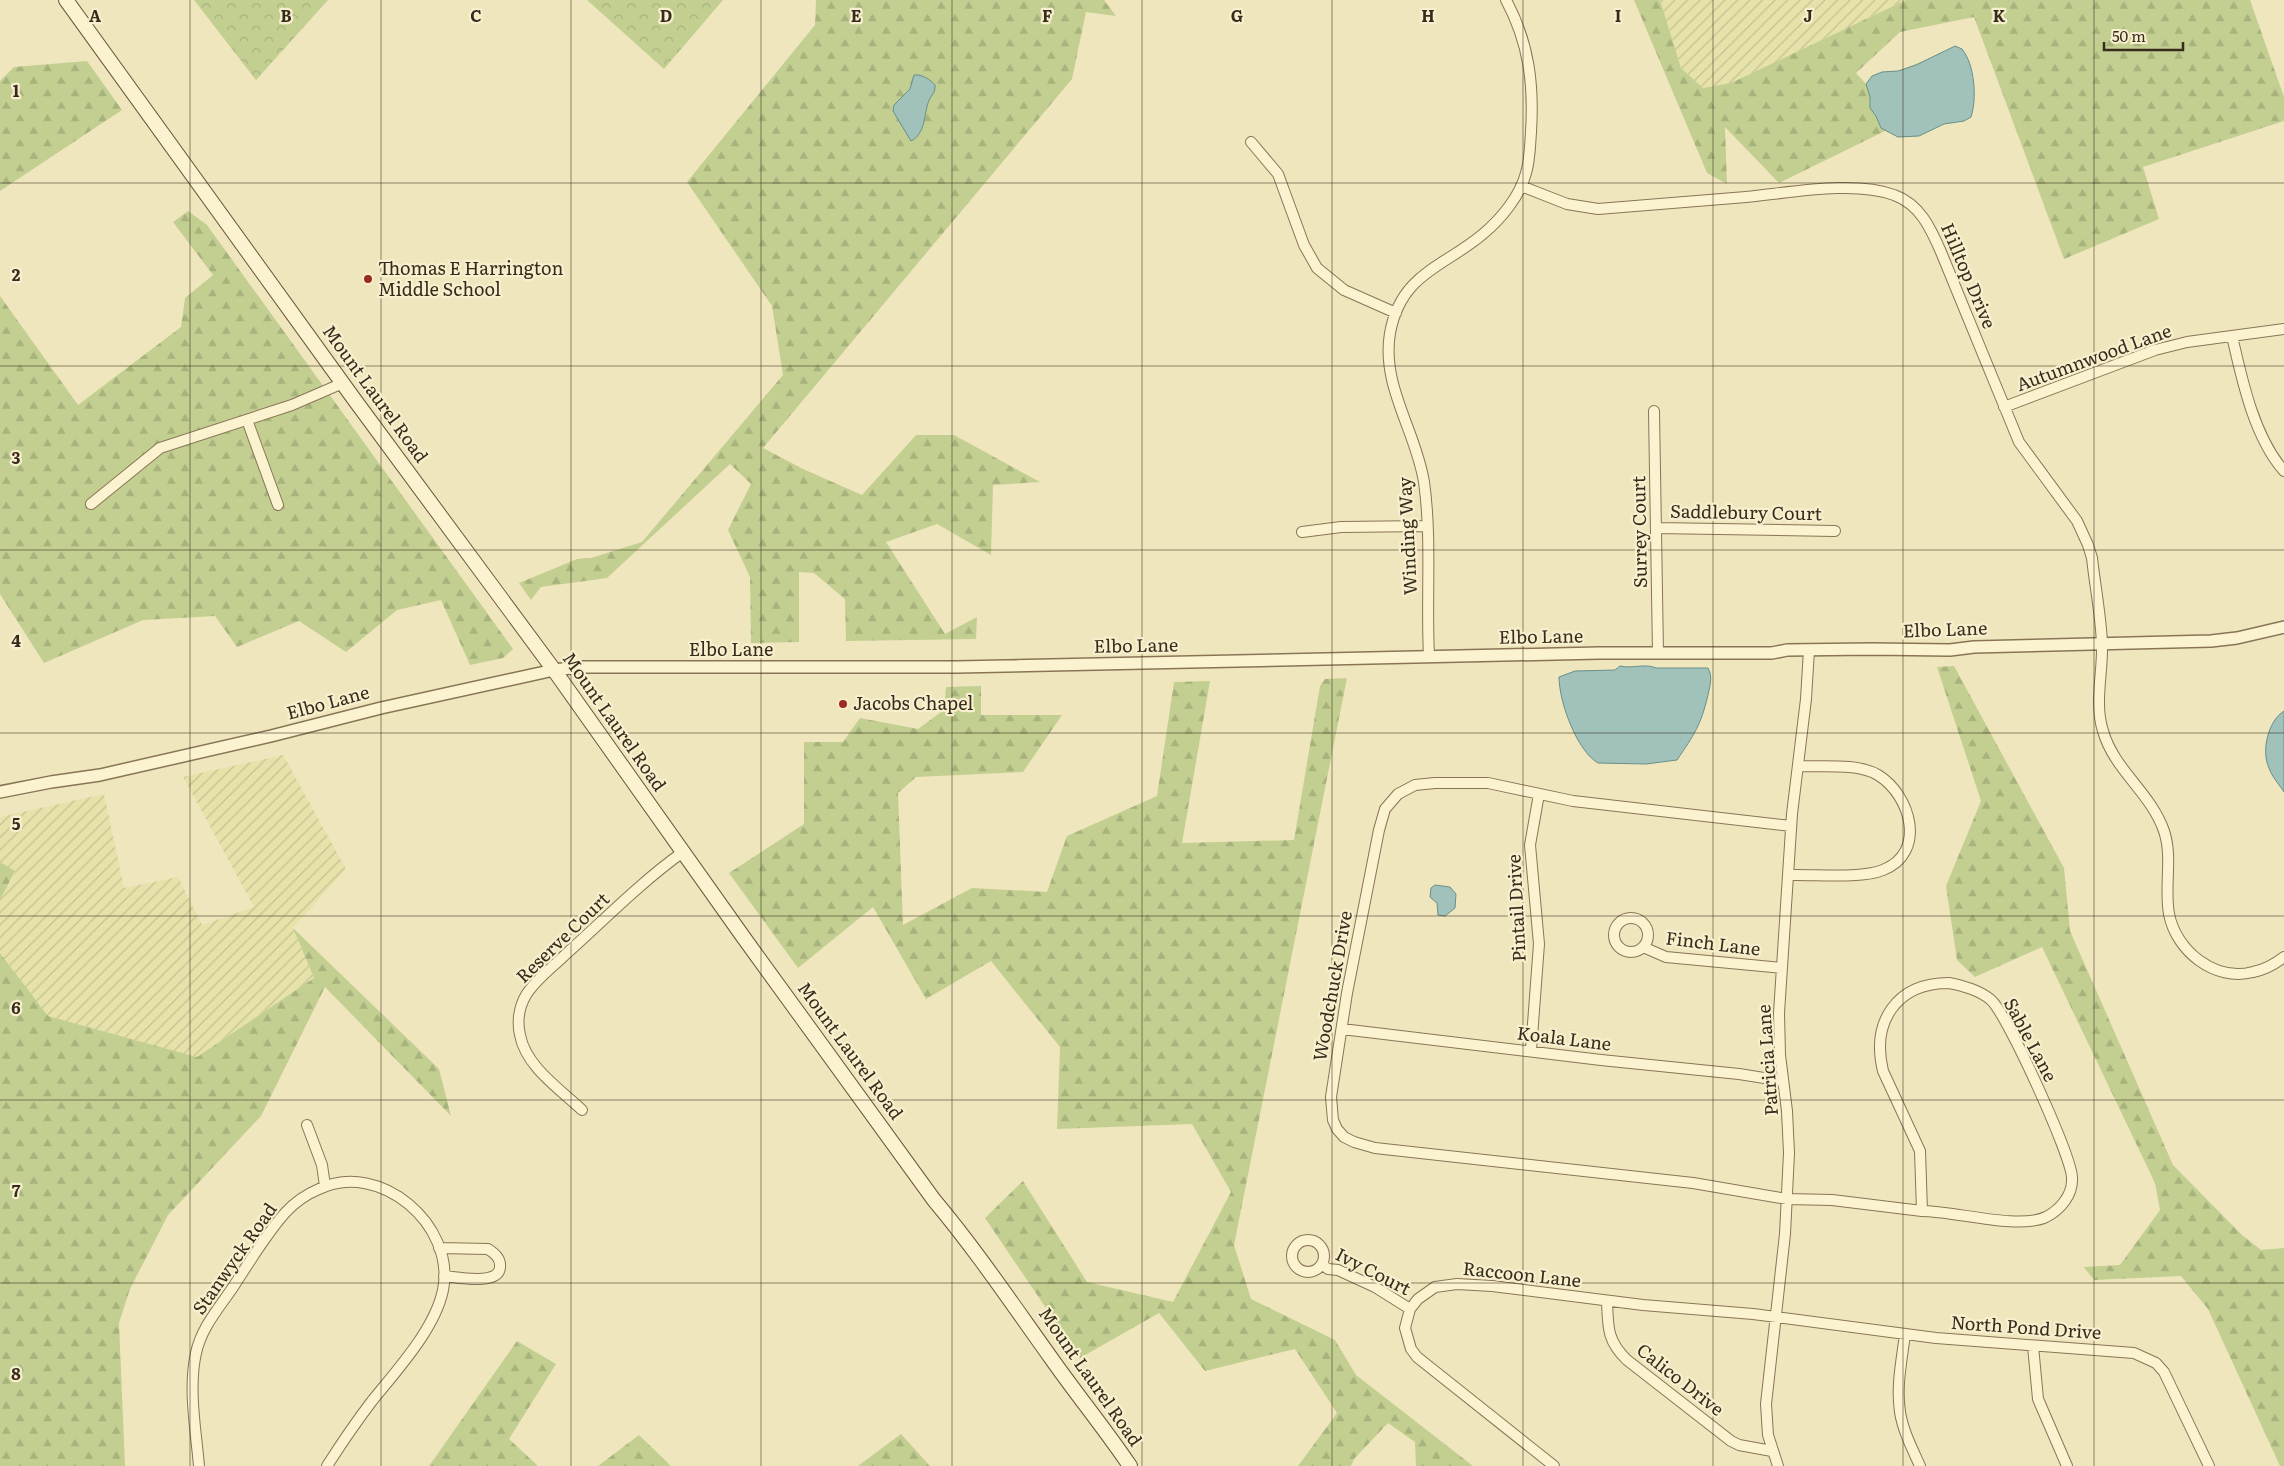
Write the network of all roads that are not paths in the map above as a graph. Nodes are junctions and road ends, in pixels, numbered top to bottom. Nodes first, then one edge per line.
1 (66, 0) edge
2 (1506, 0) edge
3 (1251, 142) dead end
4 (1521, 186) junction
5 (1396, 313) junction
6 (2284, 329) edge
7 (2232, 336) junction
8 (343, 383) junction
9 (2004, 407) junction
10 (1654, 411) dead end
11 (247, 420) junction
12 (2284, 472) edge
13 (91, 504) dead end
14 (278, 506) dead end
15 (1427, 526) junction
16 (1656, 528) junction
17 (1835, 531) dead end
18 (1302, 532) dead end
19 (2284, 628) edge
20 (2102, 644) junction
21 (1809, 650) junction
22 (1658, 653) junction
23 (1429, 656) junction
24 (554, 670) junction
25 (1799, 766) junction
26 (0, 792) edge
27 (1539, 794) junction
28 (1791, 826) junction
29 (683, 852) junction
30 (1788, 875) junction
31 (1643, 947) dead end
32 (2284, 958) edge
33 (1782, 968) junction
34 (1342, 1029) junction
35 (1531, 1050) junction
36 (1784, 1081) junction
37 (582, 1110) dead end
38 (307, 1124) dead end
39 (325, 1186) junction
40 (1787, 1199) junction
41 (1922, 1211) junction
42 (439, 1248) junction
43 (1322, 1264) dead end
44 (444, 1276) junction
45 (1607, 1301) junction
46 (1410, 1309) junction
47 (1776, 1318) junction
48 (1905, 1334) junction
49 (2033, 1346) junction
50 (1772, 1451) junction
51 (199, 1466) edge
52 (327, 1466) edge
53 (1130, 1466) edge
54 (1554, 1466) edge
55 (1778, 1466) edge
56 (1920, 1466) edge
57 (2067, 1466) edge
58 (2209, 1466) edge

1 - 8 main road, Mount Laurel Road
2 - 4 street, Winding Way
3 - 5 street
4 - 5 street, Winding Way
4 - 9 street, Hilltop Drive
5 - 15 street, Winding Way
6 - 7 street, Autumnwood Lane
7 - 9 street, Autumnwood Lane
7 - 12 street
8 - 11 street
8 - 24 main road, Mount Laurel Road
9 - 20 street, Hilltop Drive
10 - 16 street, Surrey Court
11 - 13 street
11 - 14 street
15 - 18 street
15 - 23 street, Winding Way
16 - 17 street, Saddlebury Court
16 - 22 street, Surrey Court
19 - 20 street, Elbo Lane
20 - 21 street, Elbo Lane
20 - 32 street, Hilltop Drive
21 - 22 street, Elbo Lane
21 - 25 street, Patricia Lane
22 - 23 street, Elbo Lane
23 - 24 street, Elbo Lane
24 - 26 street, Elbo Lane
24 - 29 main road, Mount Laurel Road
25 - 28 street, Patricia Lane
25 - 30 street
27 - 28 street, Woodchuck Drive
27 - 34 street, Woodchuck Drive
27 - 35 street, Pintail Drive
28 - 30 street, Patricia Lane
29 - 37 street, Reserve Court
29 - 53 main road, Mount Laurel Road
30 - 33 street, Patricia Lane
31 - 33 street, Finch Lane
33 - 36 street, Patricia Lane
34 - 35 street, Koala Lane
34 - 40 street, Woodchuck Drive
35 - 36 street, Koala Lane
36 - 40 street, Patricia Lane
38 - 39 street
39 - 42 street, Stanwyck Road
39 - 51 street, Stanwyck Road
40 - 41 street, Sable Lane
40 - 47 street, Patricia Lane
41 - 41 street, Sable Lane
42 - 44 street, Stanwyck Road
42 - 44 street
43 - 46 street, Ivy Court
44 - 52 street, Stanwyck Road
45 - 46 street, Raccoon Lane
45 - 47 street, Raccoon Lane
45 - 50 street, Calico Drive
46 - 54 street
47 - 48 street, North Pond Drive
47 - 50 street, Patricia Lane
48 - 49 street, North Pond Drive
48 - 56 street
49 - 57 street
49 - 58 street, North Pond Drive
50 - 55 street, Patricia Lane

